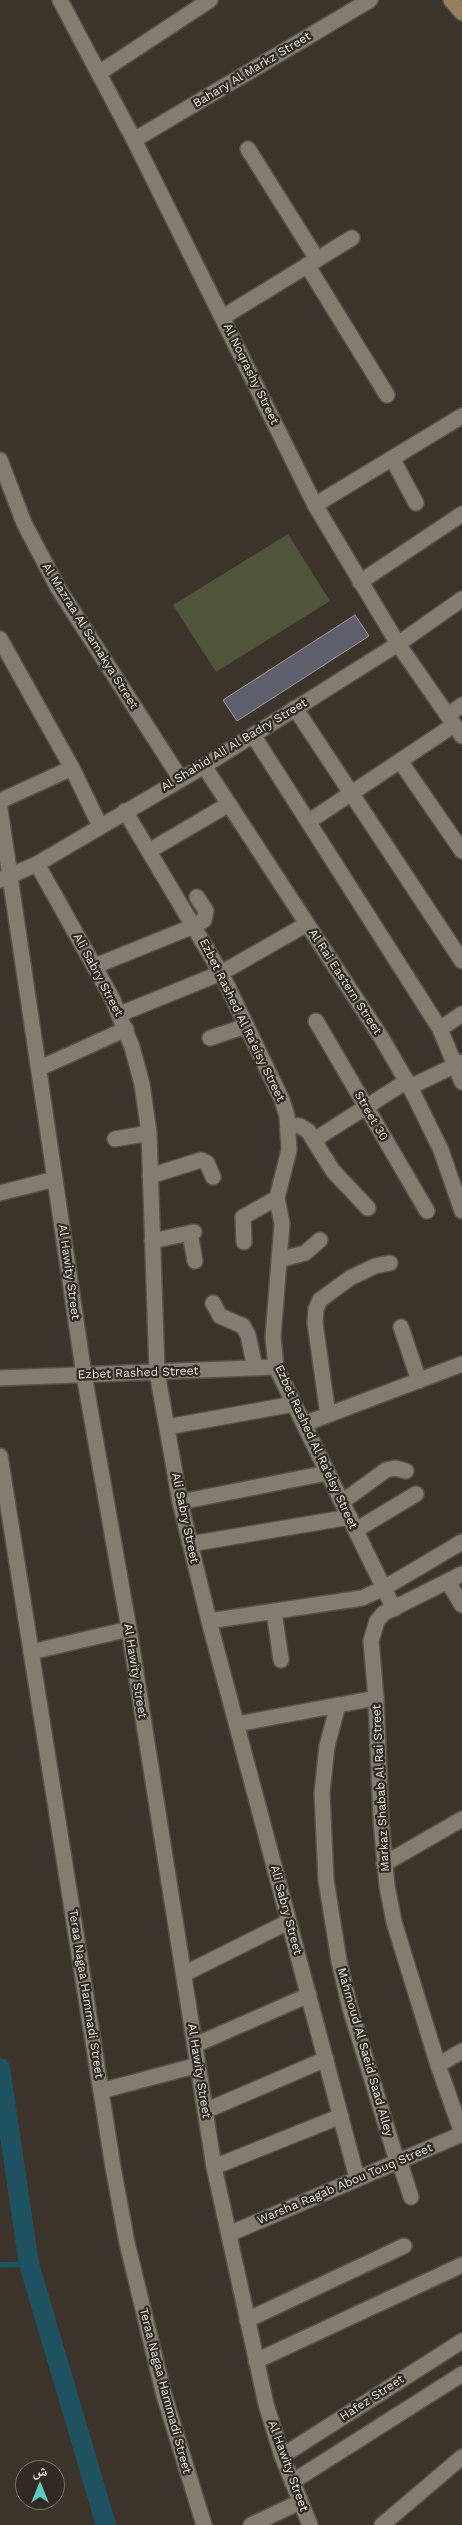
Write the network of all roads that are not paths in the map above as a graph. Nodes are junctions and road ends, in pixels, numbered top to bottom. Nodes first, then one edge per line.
1 (60, 0) edge
2 (210, 0) edge
3 (370, 0) edge
4 (448, 1) edge
5 (462, 13) edge
6 (99, 73) junction
7 (134, 140) junction
8 (248, 149) dead end
9 (352, 238) dead end
10 (312, 262) junction
11 (223, 317) junction
12 (387, 395) dead end
13 (462, 416) edge
14 (0, 460) edge
15 (393, 460) junction
16 (416, 503) dead end
17 (315, 505) junction
18 (462, 514) edge
19 (360, 582) junction
20 (462, 599) edge
21 (0, 639) edge
22 (398, 644) junction
23 (462, 705) edge
24 (295, 708) junction
25 (455, 725) edge
26 (253, 735) junction
27 (400, 761) junction
28 (204, 766) junction
29 (72, 768) junction
30 (180, 778) junction
31 (351, 794) junction
32 (0, 801) edge
33 (229, 804) junction
34 (0, 809) edge
35 (125, 811) junction
36 (308, 822) junction
37 (100, 826) junction
38 (149, 851) junction
39 (462, 851) edge
40 (37, 864) junction
41 (5, 878) edge
42 (197, 898) dead end
43 (307, 924) junction
44 (194, 926) junction
45 (462, 961) edge
46 (95, 966) junction
47 (221, 973) junction
48 (120, 1014) junction
49 (462, 1014) edge
50 (316, 1021) dead end
51 (246, 1026) junction
52 (126, 1029) junction
53 (440, 1029) junction
54 (210, 1038) dead end
55 (459, 1064) edge
56 (40, 1068) junction
57 (462, 1082) edge
58 (408, 1084) junction
59 (366, 1107) junction
60 (288, 1125) junction
61 (149, 1133) junction
62 (115, 1139) dead end
63 (314, 1140) junction
64 (150, 1176) junction
65 (213, 1177) dead end
66 (56, 1180) junction
67 (0, 1193) edge
68 (277, 1198) junction
69 (368, 1208) dead end
70 (427, 1211) dead end
71 (462, 1211) edge
72 (320, 1240) dead end
73 (152, 1241) junction
74 (244, 1242) dead end
75 (279, 1260) junction
76 (195, 1261) dead end
77 (390, 1263) dead end
78 (213, 1303) dead end
79 (401, 1326) dead end
80 (462, 1364) edge
81 (276, 1367) junction
82 (255, 1368) junction
83 (157, 1372) junction
84 (84, 1375) junction
85 (0, 1378) edge
86 (419, 1381) junction
87 (294, 1404) junction
88 (328, 1415) junction
89 (304, 1424) junction
90 (167, 1427) junction
91 (0, 1456) edge
92 (406, 1471) dead end
93 (327, 1473) junction
94 (416, 1494) dead end
95 (180, 1502) junction
96 (342, 1502) junction
97 (353, 1523) junction
98 (462, 1542) edge
99 (190, 1544) junction
100 (462, 1574) edge
101 (448, 1582) junction
102 (384, 1588) junction
103 (462, 1605) edge
104 (394, 1608) junction
105 (274, 1611) junction
106 (209, 1620) junction
107 (128, 1629) junction
108 (31, 1652) junction
109 (281, 1660) dead end
110 (376, 1698) junction
111 (338, 1705) junction
112 (237, 1724) junction
113 (462, 1819) edge
114 (384, 1864) junction
115 (288, 1922) junction
116 (184, 1974) junction
117 (309, 1994) junction
118 (195, 2045) junction
119 (462, 2051) edge
120 (326, 2059) junction
121 (198, 2065) junction
122 (438, 2065) junction
123 (101, 2091) junction
124 (205, 2111) junction
125 (341, 2116) junction
126 (462, 2134) edge
127 (398, 2160) junction
128 (214, 2167) junction
129 (357, 2178) junction
130 (411, 2197) dead end
131 (229, 2234) junction
132 (404, 2246) dead end
133 (462, 2265) edge
134 (247, 2320) junction
135 (462, 2341) edge
136 (256, 2361) junction
137 (462, 2374) edge
138 (282, 2456) junction
139 (462, 2457) edge
140 (292, 2482) junction
141 (300, 2502) junction
142 (204, 2525) edge
143 (251, 2525) edge
144 (310, 2525) edge
145 (382, 2525) edge

1 - 6 street, Al Noqrashy Street
2 - 6 street
3 - 7 street, Bahary Al Markz Street
4 - 5 main road
6 - 7 street, Al Noqrashy Street
7 - 11 street, Al Noqrashy Street
8 - 10 street
9 - 10 street
10 - 11 street
10 - 12 street
11 - 17 street, Al Noqrashy Street
13 - 15 street
14 - 30 street, Al Mazraa Al Samakya Street
15 - 16 street
15 - 17 street
17 - 19 street, Al Noqrashy Street
18 - 19 street
19 - 22 street, Al Noqrashy Street
20 - 22 street, Al Shahid Ali Al Badry Street
21 - 29 street
22 - 24 street, Al Shahid Ali Al Badry Street
22 - 25 street, Al Noqrashy Street
23 - 25 street
24 - 26 street, Al Shahid Ali Al Badry Street
24 - 31 street
25 - 27 street
26 - 28 street, Al Shahid Ali Al Badry Street
26 - 36 street
27 - 31 street
27 - 39 street
28 - 30 street, Al Shahid Ali Al Badry Street
28 - 33 street, Al Rai Eastern Street
29 - 32 street
29 - 37 street
30 - 35 street, Al Shahid Ali Al Badry Street
31 - 36 street
31 - 45 street
33 - 38 street
33 - 43 street, Al Rai Eastern Street
34 - 41 street, Al Hawity Street
35 - 37 street, Al Shahid Ali Al Badry Street
35 - 38 street, Ezbet Rashed Al Ra'eisy Street
36 - 53 street
37 - 40 street, Al Shahid Ali Al Badry Street
38 - 44 street, Ezbet Rashed Al Ra'eisy Street
40 - 41 street, Al Shahid Ali Al Badry Street
40 - 46 street, Ali Sabry Street
41 - 56 street, Al Hawity Street
42 - 44 street
43 - 47 street
43 - 58 street, Al Rai Eastern Street
44 - 46 street
44 - 47 street, Ezbet Rashed Al Ra'eisy Street
46 - 48 street, Ali Sabry Street
47 - 48 street
47 - 51 street, Ezbet Rashed Al Ra'eisy Street
48 - 52 street, Ali Sabry Street
49 - 53 street
50 - 59 street, Street 30
51 - 54 street
51 - 60 street, Ezbet Rashed Al Ra'eisy Street
52 - 56 street
52 - 61 street, Ali Sabry Street
53 - 55 street
55 - 57 street
55 - 58 street
56 - 66 street, Al Hawity Street
58 - 59 street
58 - 71 street, Al Rai Eastern Street
59 - 63 street
59 - 70 street, Street 30
60 - 63 street
60 - 68 street, Ezbet Rashed Al Ra'eisy Street
61 - 62 street
61 - 64 street, Ali Sabry Street
63 - 69 street
64 - 65 street
64 - 73 street, Ali Sabry Street
66 - 67 street
66 - 84 street, Al Hawity Street
68 - 74 street
68 - 75 street, Ezbet Rashed Al Ra'eisy Street
72 - 75 street
73 - 76 street
73 - 83 street, Ali Sabry Street
75 - 81 street, Ezbet Rashed Al Ra'eisy Street
77 - 88 street
78 - 82 street
79 - 86 street
80 - 86 street
81 - 82 street, Ezbet Rashed Street
81 - 87 street, Ezbet Rashed Al Ra'eisy Street
82 - 83 street, Ezbet Rashed Street
83 - 84 street, Ezbet Rashed Street
83 - 90 street, Ali Sabry Street
84 - 85 street, Ezbet Rashed Street
84 - 107 street, Al Hawity Street
86 - 88 street
87 - 89 street, Ezbet Rashed Al Ra'eisy Street
87 - 90 street
88 - 89 street
89 - 93 street, Ezbet Rashed Al Ra'eisy Street
90 - 95 street, Ali Sabry Street
91 - 108 street, Teraa Nagaa Hammadi Street
92 - 96 street
93 - 95 street
93 - 96 street, Ezbet Rashed Al Ra'eisy Street
94 - 97 street
95 - 99 street, Ali Sabry Street
96 - 97 street, Ezbet Rashed Al Ra'eisy Street
97 - 99 street
97 - 102 street, Ezbet Rashed Al Ra'eisy Street
98 - 102 street
99 - 106 street, Ali Sabry Street
100 - 101 street, Markaz Shabab Al Rai Street
101 - 103 street
101 - 104 street, Markaz Shabab Al Rai Street
102 - 104 street, Ezbet Rashed Al Ra'eisy Street
102 - 105 street
104 - 110 street, Markaz Shabab Al Rai Street
105 - 106 street
105 - 109 street
106 - 112 street, Ali Sabry Street
107 - 108 street
107 - 116 street, Al Hawity Street
108 - 123 street, Teraa Nagaa Hammadi Street
110 - 111 street
110 - 114 street, Markaz Shabab Al Rai Street
111 - 112 street
111 - 127 street, Mahmoud Al Saeid Saad Alley
112 - 115 street, Ali Sabry Street
113 - 114 street
114 - 122 street, Markaz Shabab Al Rai Street
115 - 116 street
115 - 117 street, Ali Sabry Street
116 - 118 street, Al Hawity Street
117 - 118 street
117 - 120 street, Ali Sabry Street
118 - 121 street, Al Hawity Street
119 - 122 street
120 - 124 street
120 - 125 street, Ali Sabry Street
121 - 123 street
121 - 124 street, Al Hawity Street
122 - 126 street, Markaz Shabab Al Rai Street
123 - 142 street, Teraa Nagaa Hammadi Street
124 - 128 street, Al Hawity Street
125 - 128 street
125 - 129 street, Ali Sabry Street
126 - 127 street, Warsha Ragab Abou Touq Street
127 - 129 street, Warsha Ragab Abou Touq Street
127 - 130 street, Mahmoud Al Saeid Saad Alley
128 - 131 street, Al Hawity Street
129 - 131 street, Warsha Ragab Abou Touq Street
131 - 134 street, Al Hawity Street
132 - 134 street
133 - 136 street
134 - 136 street, Al Hawity Street
135 - 138 street, Hafez Street
136 - 138 street, Al Hawity Street
137 - 140 street
138 - 140 street, Al Hawity Street
139 - 145 street
140 - 141 street, Al Hawity Street
141 - 143 street
141 - 144 street, Al Hawity Street

